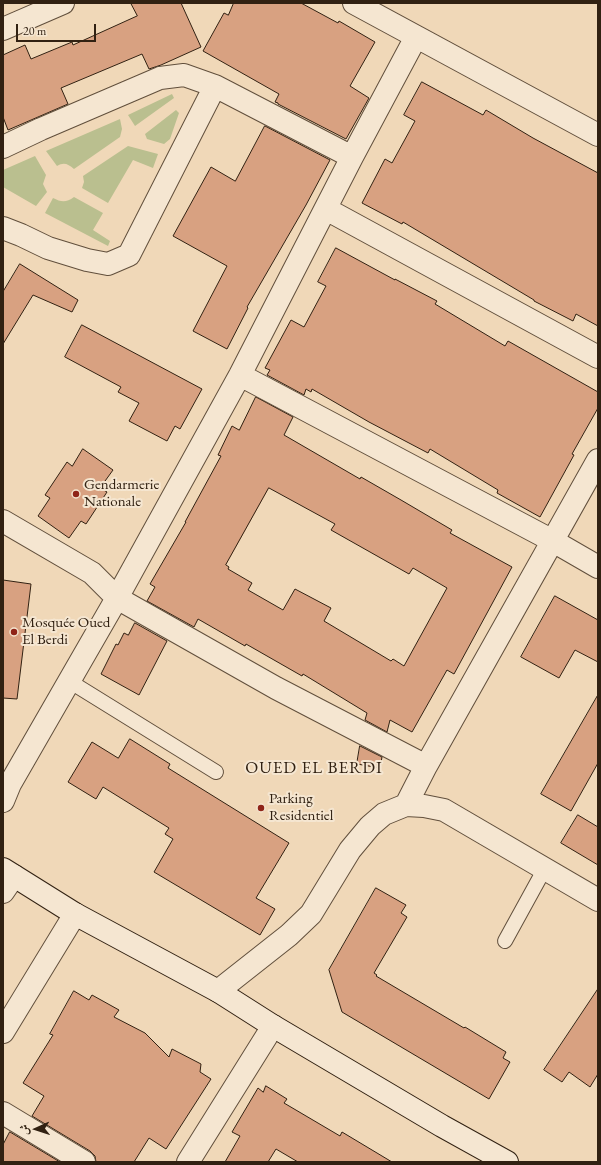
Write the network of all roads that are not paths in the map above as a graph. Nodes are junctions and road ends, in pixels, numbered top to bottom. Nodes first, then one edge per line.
1 (63, 3) edge
2 (354, 3) edge
3 (3, 29) edge
4 (416, 37) junction
5 (215, 86) junction
6 (598, 135) edge
7 (3, 147) edge
8 (352, 157) junction
9 (326, 209) junction
10 (3, 228) edge
11 (598, 357) edge
12 (240, 375) junction
13 (598, 460) edge
14 (3, 521) edge
15 (553, 541) junction
16 (598, 567) edge
17 (117, 598) junction
18 (69, 680) junction
19 (426, 766) junction
20 (216, 772) dead end
21 (3, 801) edge
22 (406, 805) junction
23 (544, 870) junction
24 (7, 879) edge
25 (598, 900) edge
26 (75, 914) junction
27 (505, 941) dead end
28 (218, 991) junction
29 (273, 1026) junction
30 (3, 1032) edge
31 (3, 1113) edge
32 (84, 1162) edge
33 (188, 1162) edge
34 (507, 1162) edge

1 - 3 street
2 - 4 street
4 - 6 street
4 - 8 street
5 - 7 street
5 - 8 street
5 - 10 street
8 - 9 street
9 - 11 street
9 - 12 street
12 - 15 street
12 - 17 street
13 - 15 street
14 - 17 street
15 - 16 street
15 - 19 street
17 - 18 street
17 - 19 street
18 - 20 lane
18 - 21 street
19 - 22 street
22 - 23 street
22 - 28 street
23 - 25 street
23 - 27 lane
24 - 26 street
26 - 28 street
26 - 30 street
28 - 29 street
29 - 33 street
29 - 34 street
31 - 32 street

